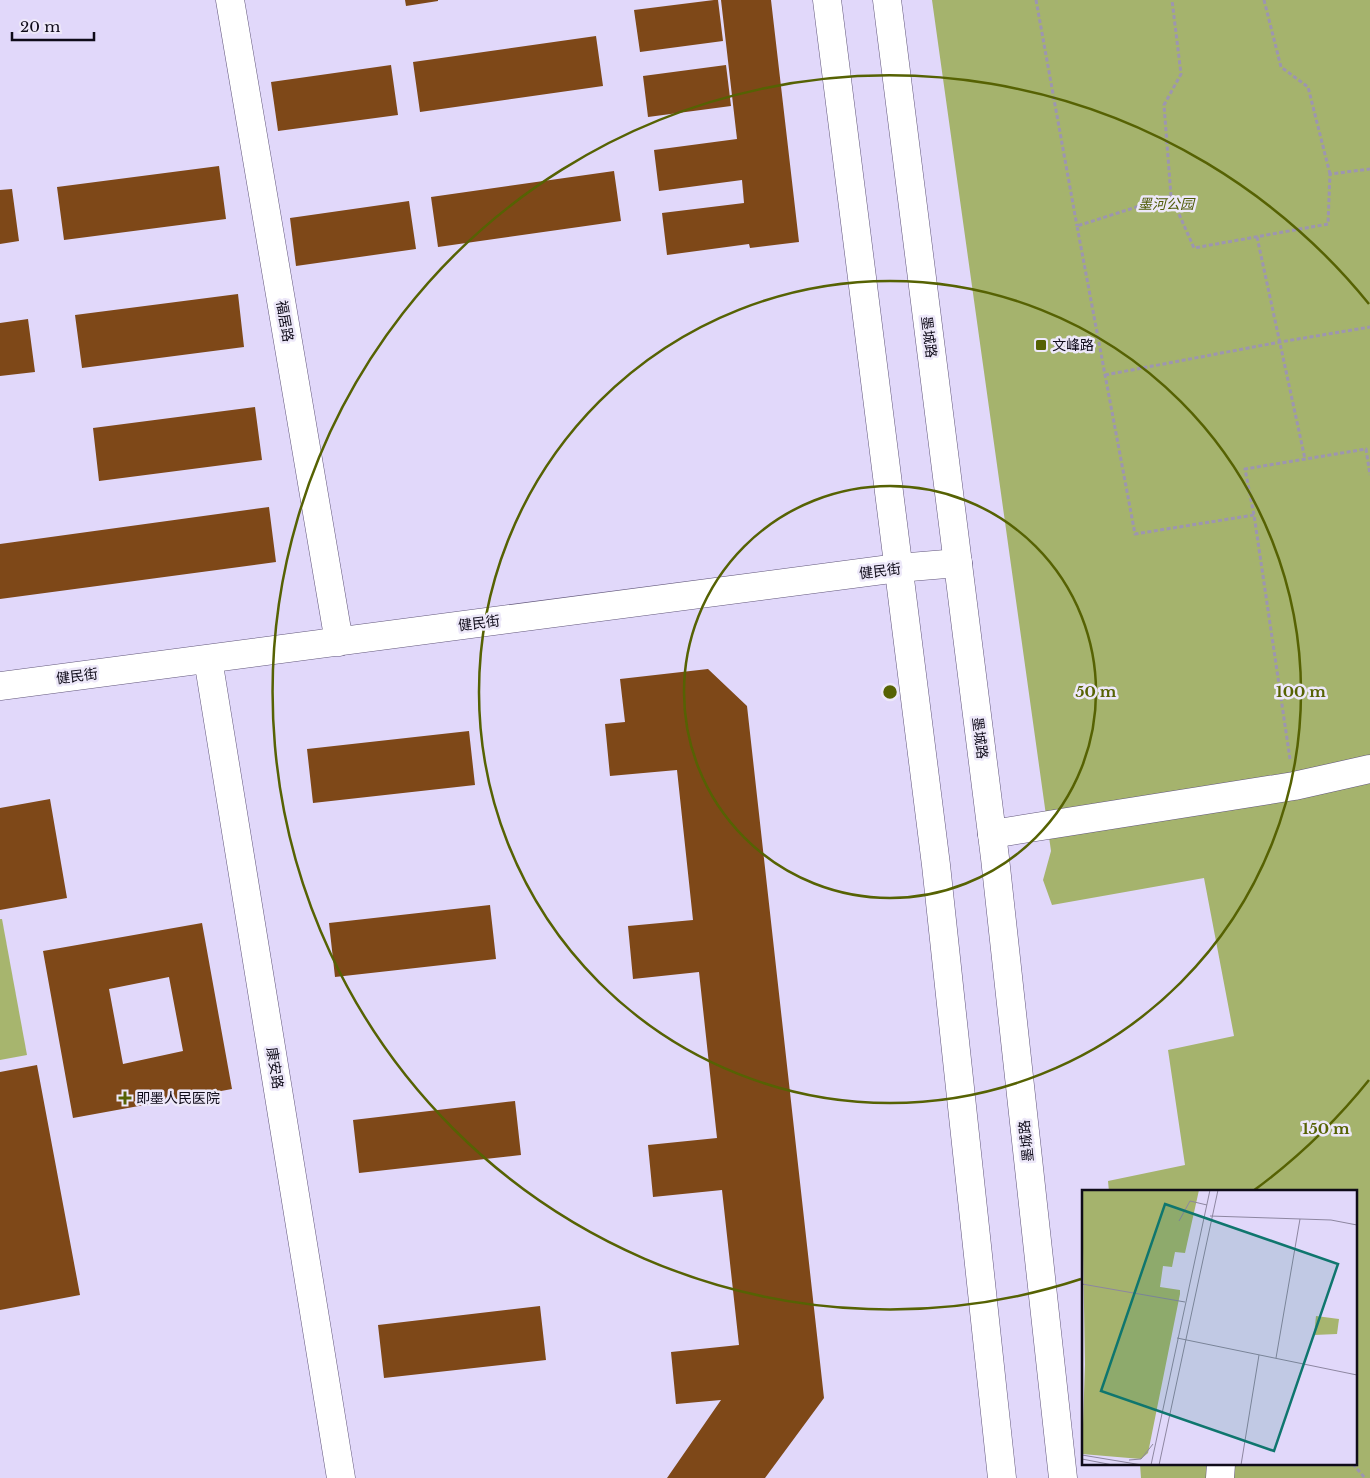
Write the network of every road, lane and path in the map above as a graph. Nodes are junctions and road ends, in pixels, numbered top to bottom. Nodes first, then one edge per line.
1 (230, 0) edge
2 (827, 0) edge
3 (887, 0) edge
4 (1036, 0) edge
5 (1172, 0) edge
6 (1264, 0) edge
7 (1370, 169) edge
8 (1330, 174) junction
9 (1171, 196) junction
10 (1077, 226) junction
11 (1257, 237) junction
12 (1370, 327) edge
13 (1280, 342) junction
14 (1105, 375) junction
15 (1305, 459) junction
16 (1370, 475) edge
17 (1254, 515) junction
18 (958, 563) junction
19 (898, 568) junction
20 (339, 642) junction
21 (208, 659) junction
22 (0, 686) edge
23 (1370, 769) edge
24 (1294, 786) junction
25 (992, 834) junction
26 (1355, 1466) edge
27 (341, 1478) edge
28 (1002, 1478) edge
29 (1063, 1478) edge
30 (1365, 1478) edge

1 - 20 main road, 福居路
2 - 19 main road
3 - 18 main road, 墨城路
4 - 10 path
5 - 9 path
6 - 8 path
7 - 8 path
8 - 11 path
9 - 10 path
9 - 11 path
10 - 14 path
11 - 13 path
12 - 13 path
13 - 14 path
13 - 15 path
14 - 17 path
15 - 16 path
15 - 17 path
17 - 24 path
18 - 19 main road, 健民街
18 - 25 main road, 墨城路
19 - 20 main road, 健民街
19 - 28 main road
20 - 21 main road, 健民街
21 - 22 main road, 健民街
21 - 27 main road, 康安路
23 - 24 main road
24 - 25 main road
25 - 29 main road, 墨城路
26 - 30 path

